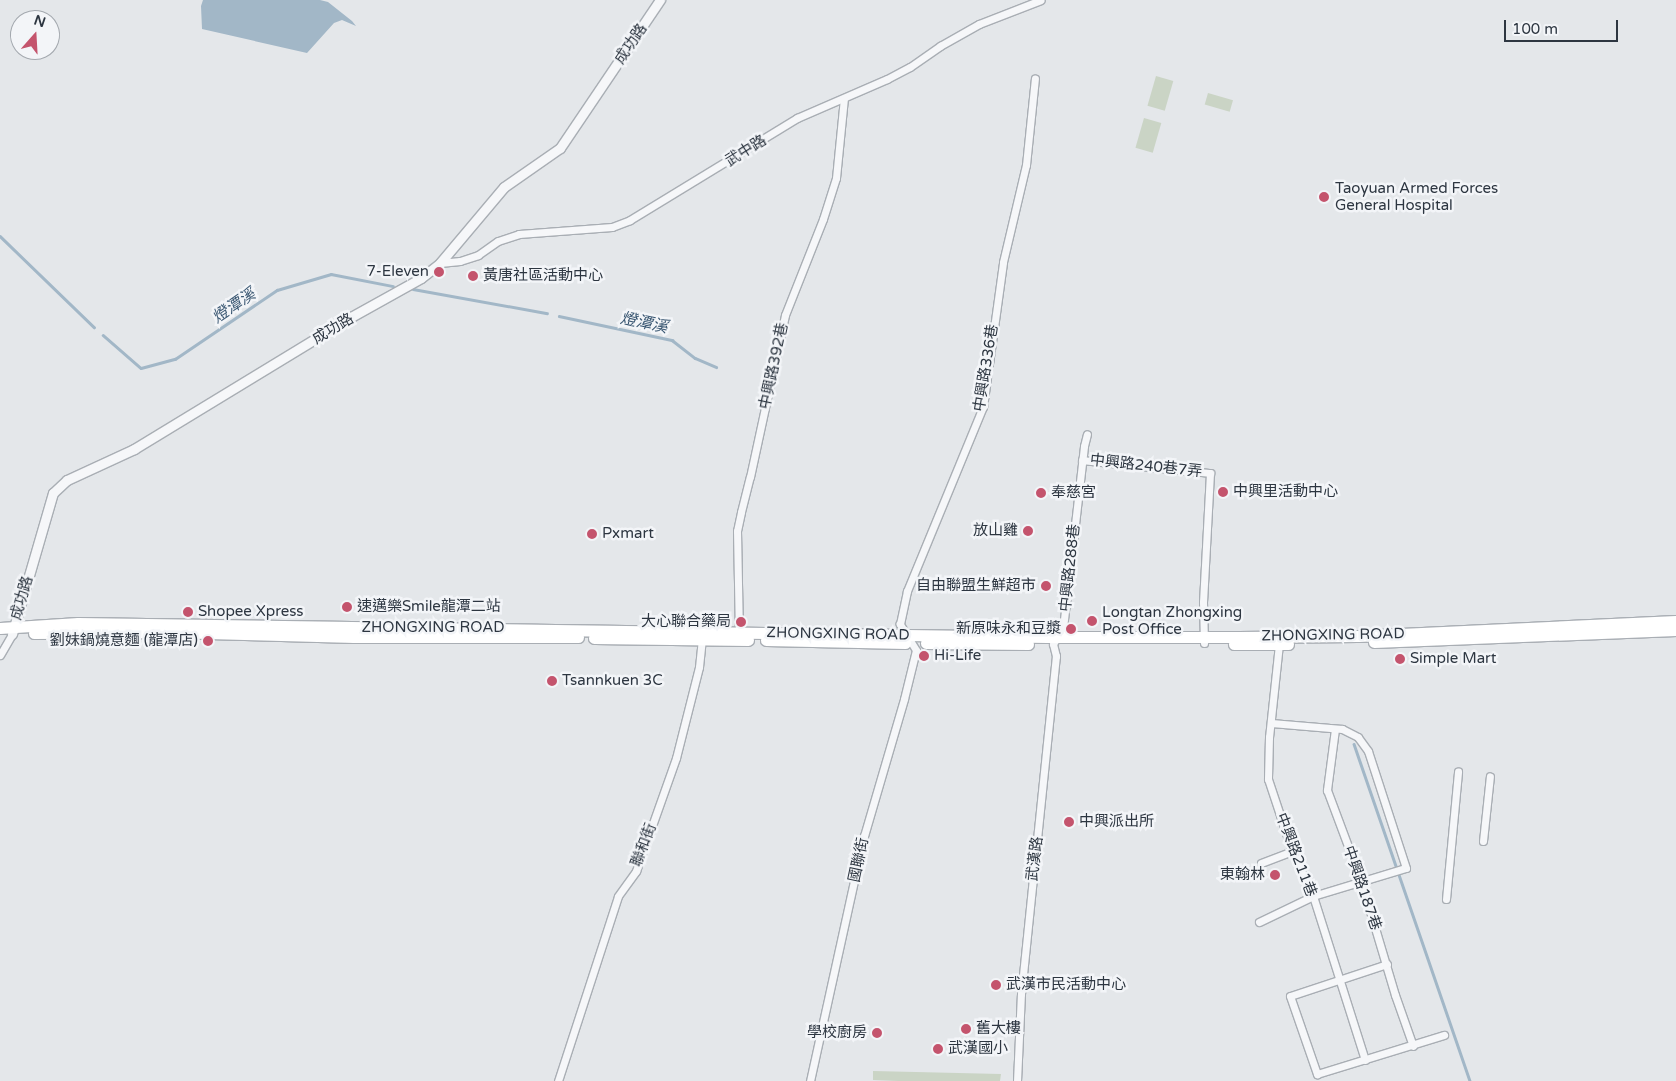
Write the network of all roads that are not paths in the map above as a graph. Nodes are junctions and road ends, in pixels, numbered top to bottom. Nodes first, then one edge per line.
1 (660, 0) edge
2 (1041, 0) edge
3 (1035, 78) dead end
4 (844, 98) junction
5 (440, 263) junction
6 (1087, 434) dead end
7 (1082, 460) junction
8 (1676, 621) edge
9 (0, 628) edge
10 (13, 630) junction
11 (1676, 630) edge
12 (0, 635) edge
13 (702, 636) junction
14 (739, 636) junction
15 (910, 639) junction
16 (1055, 640) junction
17 (1204, 640) junction
18 (1279, 644) junction
19 (0, 655) edge
20 (1271, 723) junction
21 (1335, 729) junction
22 (1458, 772) dead end
23 (1490, 776) dead end
24 (1483, 841) dead end
25 (1292, 851) junction
26 (1262, 864) dead end
27 (1361, 881) junction
28 (1313, 896) junction
29 (1446, 899) dead end
30 (1259, 922) dead end
31 (1387, 964) junction
32 (1339, 980) junction
33 (1444, 1035) dead end
34 (1413, 1046) junction
35 (1364, 1060) junction
36 (558, 1081) edge
37 (810, 1081) edge
38 (1017, 1081) edge

1 - 5 street, 成功路
2 - 4 street, 武中路
3 - 15 street, 中興路336巷
4 - 5 street, 武中路
4 - 14 street, 中興路392巷
5 - 10 street, 成功路
6 - 7 street, 中興路288巷
7 - 16 street, 中興路288巷
7 - 17 street, 中興路240巷7弄
8 - 17 main road, ZHONGXING ROAD
9 - 10 main road, ZHONGXING ROAD
10 - 12 main road, ZHONGXING ROAD
10 - 13 main road, ZHONGXING ROAD
10 - 19 street
11 - 18 main road, ZHONGXING ROAD
13 - 14 main road, ZHONGXING ROAD
13 - 36 street, 聯和街
14 - 15 main road, ZHONGXING ROAD
15 - 16 main road, ZHONGXING ROAD
15 - 37 street, 國聯街
16 - 17 main road, ZHONGXING ROAD
16 - 38 street, 武漢路
17 - 18 main road, ZHONGXING ROAD
18 - 20 street, 中興路211巷
20 - 21 street
20 - 25 street, 中興路211巷
21 - 27 street, 中興路187巷
21 - 27 street
22 - 29 street
23 - 24 street
25 - 26 street
25 - 28 street, 中興路211巷
27 - 28 street
27 - 31 street, 中興路187巷
28 - 30 street
28 - 32 street, 中興路211巷
31 - 32 street
31 - 34 street, 中興路187巷
32 - 35 street, 中興路211巷
32 - 35 street
33 - 34 street
34 - 35 street

